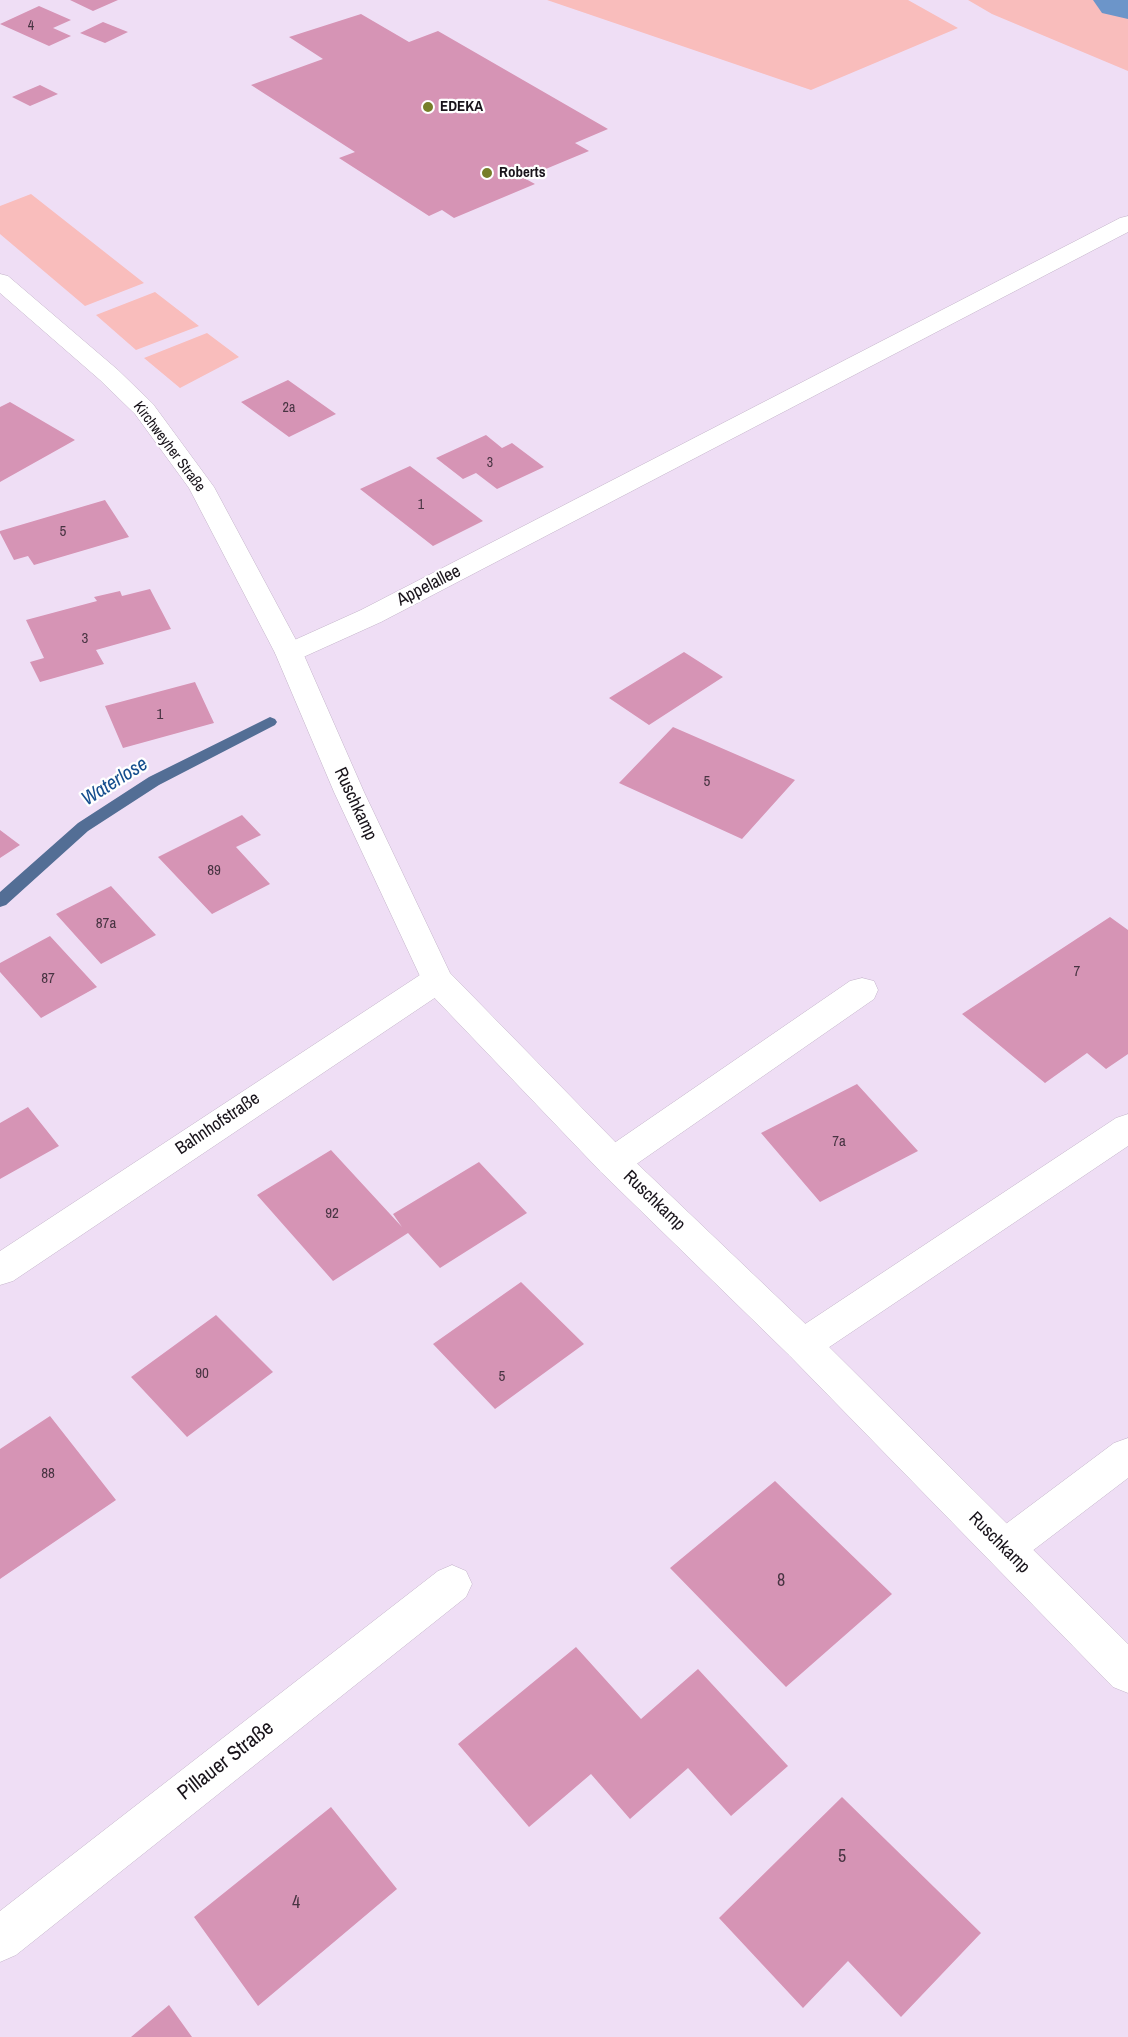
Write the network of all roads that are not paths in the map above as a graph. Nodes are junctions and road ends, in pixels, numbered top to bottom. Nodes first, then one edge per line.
1 (1128, 223) edge
2 (0, 281) edge
3 (289, 653) junction
4 (437, 980) junction
5 (862, 990) dead end
6 (1128, 1128) edge
7 (613, 1162) junction
8 (0, 1270) edge
9 (803, 1345) junction
10 (1128, 1455) edge
11 (1005, 1548) junction
12 (452, 1584) dead end
13 (1128, 1673) edge
14 (0, 1939) edge

1 - 3 main road, Appelallee
2 - 3 main road, Kirchweyher Straße
3 - 4 main road, Ruschkamp
4 - 7 main road, Ruschkamp
4 - 8 main road, Bahnhofstraße
5 - 7 main road
6 - 9 main road
7 - 9 main road, Ruschkamp
9 - 11 main road, Ruschkamp
10 - 11 main road
11 - 13 main road, Ruschkamp
12 - 14 main road, Pillauer Straße

